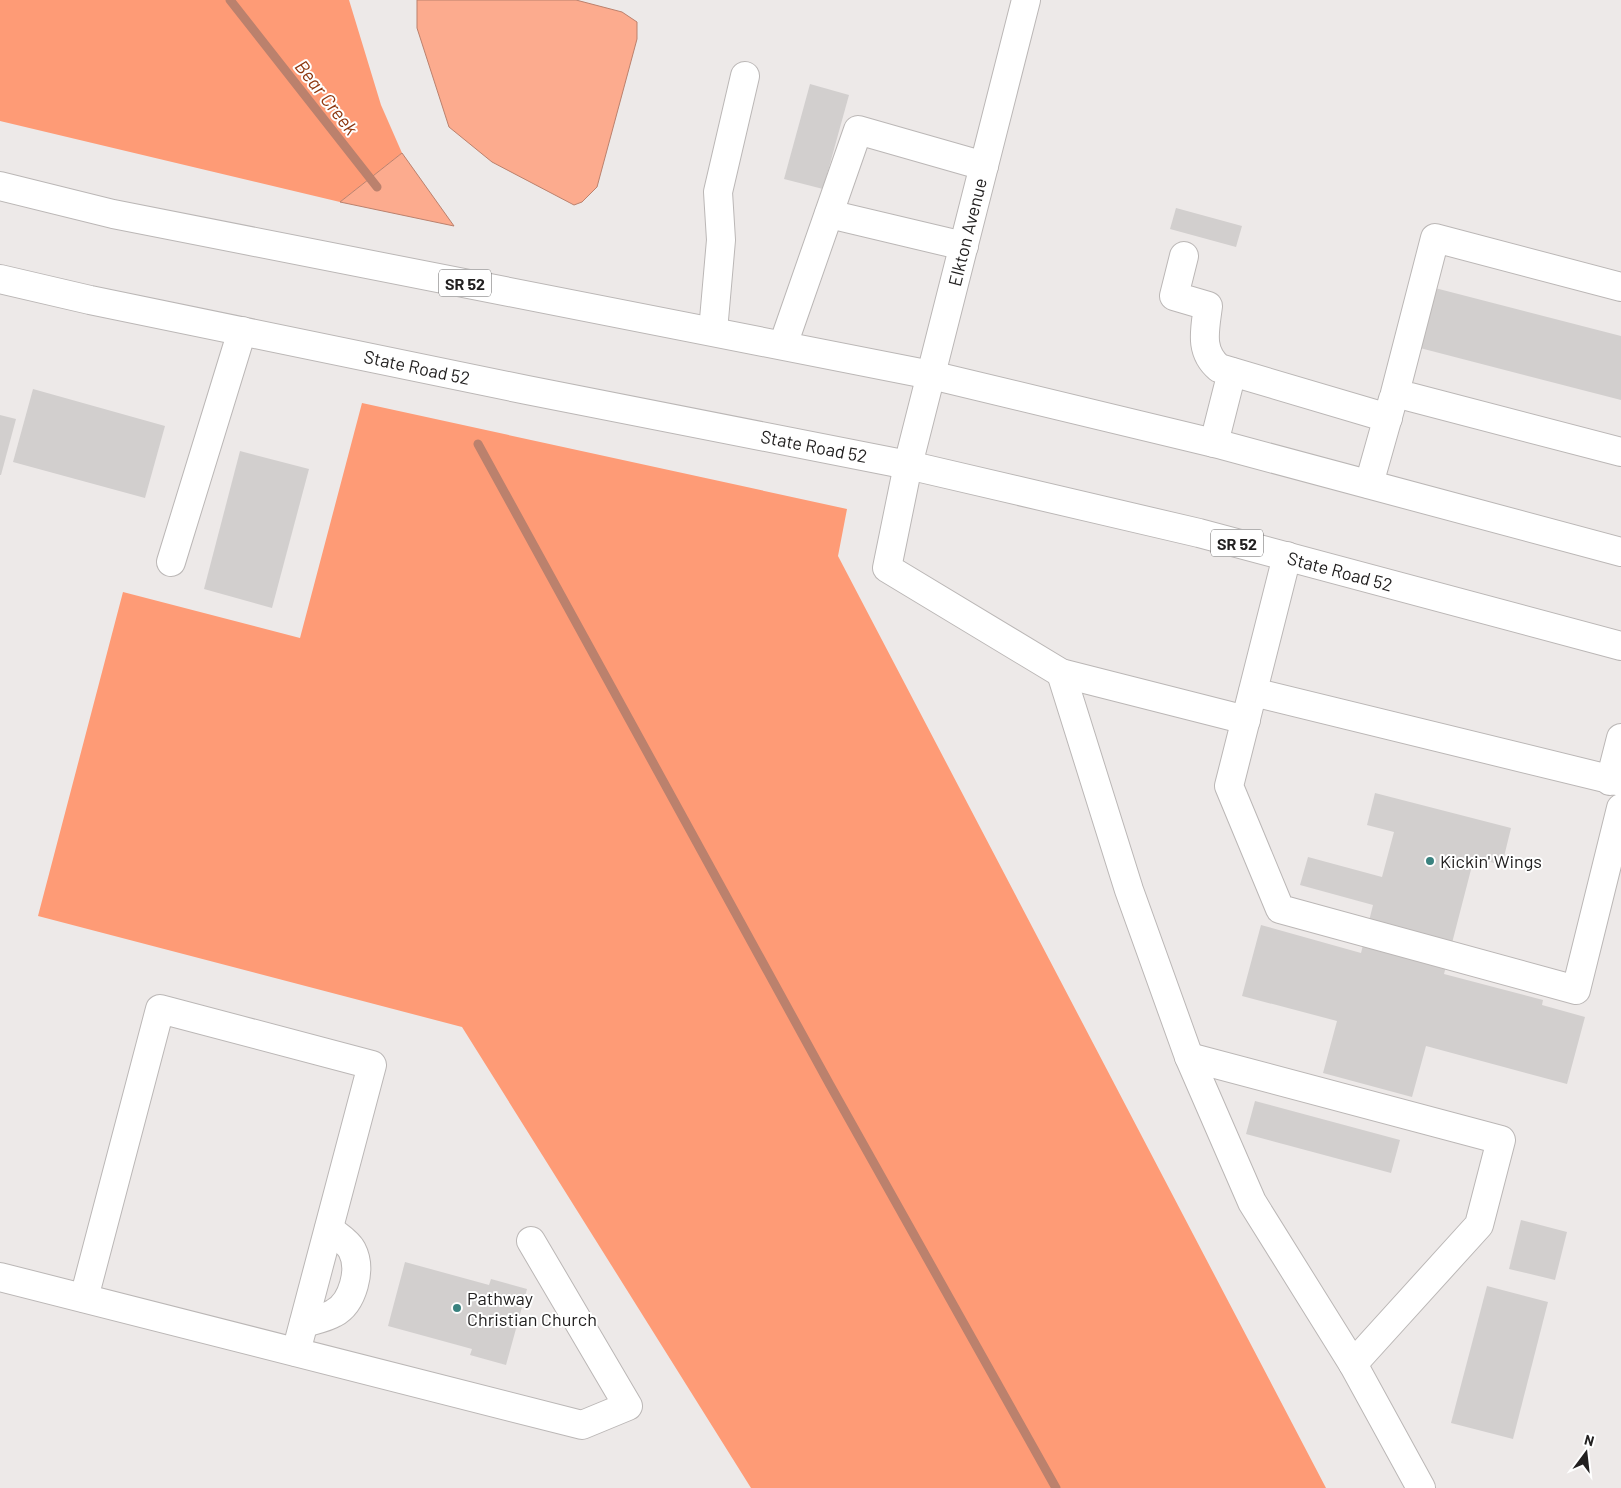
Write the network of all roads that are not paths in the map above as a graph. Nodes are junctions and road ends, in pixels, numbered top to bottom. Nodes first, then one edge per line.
1 (1026, 0) edge
2 (745, 76) dead end
3 (984, 166) junction
4 (0, 186) edge
5 (829, 214) junction
6 (964, 246) junction
7 (1184, 256) dead end
8 (0, 279) edge
9 (1621, 287) edge
10 (242, 331) junction
11 (713, 331) junction
12 (783, 345) junction
13 (1232, 372) junction
14 (931, 375) junction
15 (1391, 405) junction
16 (1214, 443) junction
17 (1621, 452) edge
18 (908, 465) junction
19 (1370, 484) junction
20 (1621, 552) edge
21 (1287, 556) junction
22 (171, 562) dead end
23 (1621, 646) edge
24 (1061, 673) junction
25 (1253, 692) junction
26 (1246, 720) junction
27 (1621, 738) edge
28 (1615, 781) edge
29 (1621, 808) edge
30 (1189, 1057) junction
31 (329, 1229) junction
32 (531, 1241) dead end
33 (0, 1276) edge
34 (84, 1298) junction
35 (304, 1322) junction
36 (296, 1352) junction
37 (1353, 1364) junction
38 (1421, 1488) edge

1 - 3 main road, Elkton Avenue
2 - 11 main road
3 - 5 main road
3 - 6 main road, Elkton Avenue
4 - 11 main road, SR 52
5 - 6 main road
5 - 12 main road
6 - 14 main road, Elkton Avenue
7 - 13 main road
8 - 10 main road, State Road 52 / SR 52
9 - 15 main road
10 - 18 main road, State Road 52 / SR 52
10 - 22 main road
11 - 12 main road, SR 52
12 - 14 main road, SR 52
13 - 15 main road
13 - 16 main road
14 - 16 main road, SR 52
14 - 18 main road, Elkton Avenue
15 - 17 main road
15 - 19 main road
16 - 19 main road, SR 52
18 - 21 main road, State Road 52 / SR 52
18 - 24 main road, Elkton Avenue
19 - 20 main road, SR 52
21 - 23 main road, State Road 52 / SR 52
21 - 25 main road
24 - 26 main road
24 - 30 main road
25 - 26 main road
25 - 28 main road
26 - 29 main road
27 - 28 main road
30 - 37 main road
30 - 37 main road
31 - 34 main road
31 - 35 main road
31 - 35 main road
32 - 36 main road
33 - 34 main road
34 - 36 main road
35 - 36 main road
37 - 38 main road

